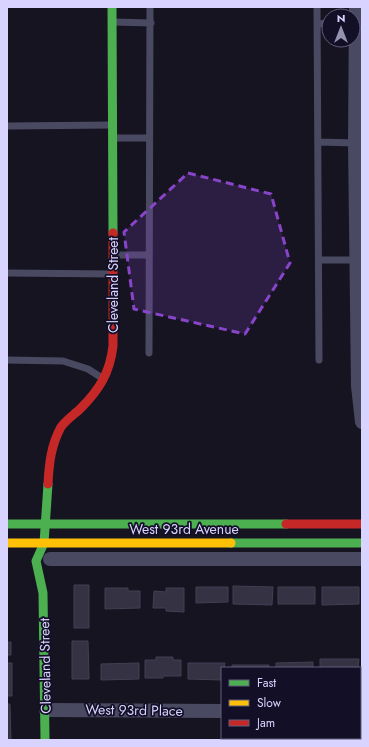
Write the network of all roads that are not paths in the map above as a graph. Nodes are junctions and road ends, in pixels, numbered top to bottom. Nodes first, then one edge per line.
1 (112, 7) edge
2 (150, 7) edge
3 (317, 7) edge
4 (112, 22) junction
5 (151, 23) junction
6 (317, 24) junction
7 (321, 24) edge
8 (359, 51) edge
9 (112, 125) junction
10 (7, 126) edge
11 (112, 138) junction
12 (150, 138) junction
13 (318, 142) junction
14 (355, 143) junction
15 (359, 195) edge
16 (113, 255) junction
17 (149, 255) junction
18 (319, 260) junction
19 (357, 260) junction
20 (7, 274) edge
21 (113, 274) junction
22 (360, 341) edge
23 (150, 353) dead end
24 (7, 360) edge
25 (319, 360) dead end
26 (104, 379) junction
27 (362, 422) edge
28 (7, 524) edge
29 (46, 524) junction
30 (362, 524) edge
31 (7, 543) edge
32 (44, 543) junction
33 (362, 543) edge
34 (50, 559) junction
35 (362, 559) edge
36 (43, 593) junction
37 (46, 710) junction
38 (221, 711) edge
39 (46, 740) edge

1 - 4 street, Cleveland Street
2 - 5 lane
3 - 6 lane
4 - 5 lane
4 - 9 street, Cleveland Street
5 - 12 lane
6 - 7 lane
6 - 13 lane
8 - 14 street
9 - 10 lane
9 - 11 street, Cleveland Street
11 - 12 lane
11 - 16 street, Cleveland Street
12 - 17 lane
13 - 14 lane
13 - 18 lane
14 - 15 street
15 - 19 street
16 - 17 lane
16 - 21 street, Cleveland Street
17 - 23 lane
18 - 19 lane
18 - 25 lane
19 - 22 street
20 - 21 lane
21 - 26 street, Cleveland Street
22 - 27 street
24 - 26 lane
26 - 29 street, Cleveland Street
28 - 29 street, West 93rd Avenue
29 - 30 street, West 93rd Avenue
29 - 32 street, Cleveland Street
31 - 32 street, West 93rd Avenue
32 - 33 street, West 93rd Avenue
32 - 34 street, Cleveland Street
32 - 36 street, Cleveland Street
34 - 35 street
34 - 36 street, Cleveland Street
36 - 37 street, Cleveland Street
37 - 38 street, West 93rd Place
37 - 39 street, Cleveland Street

